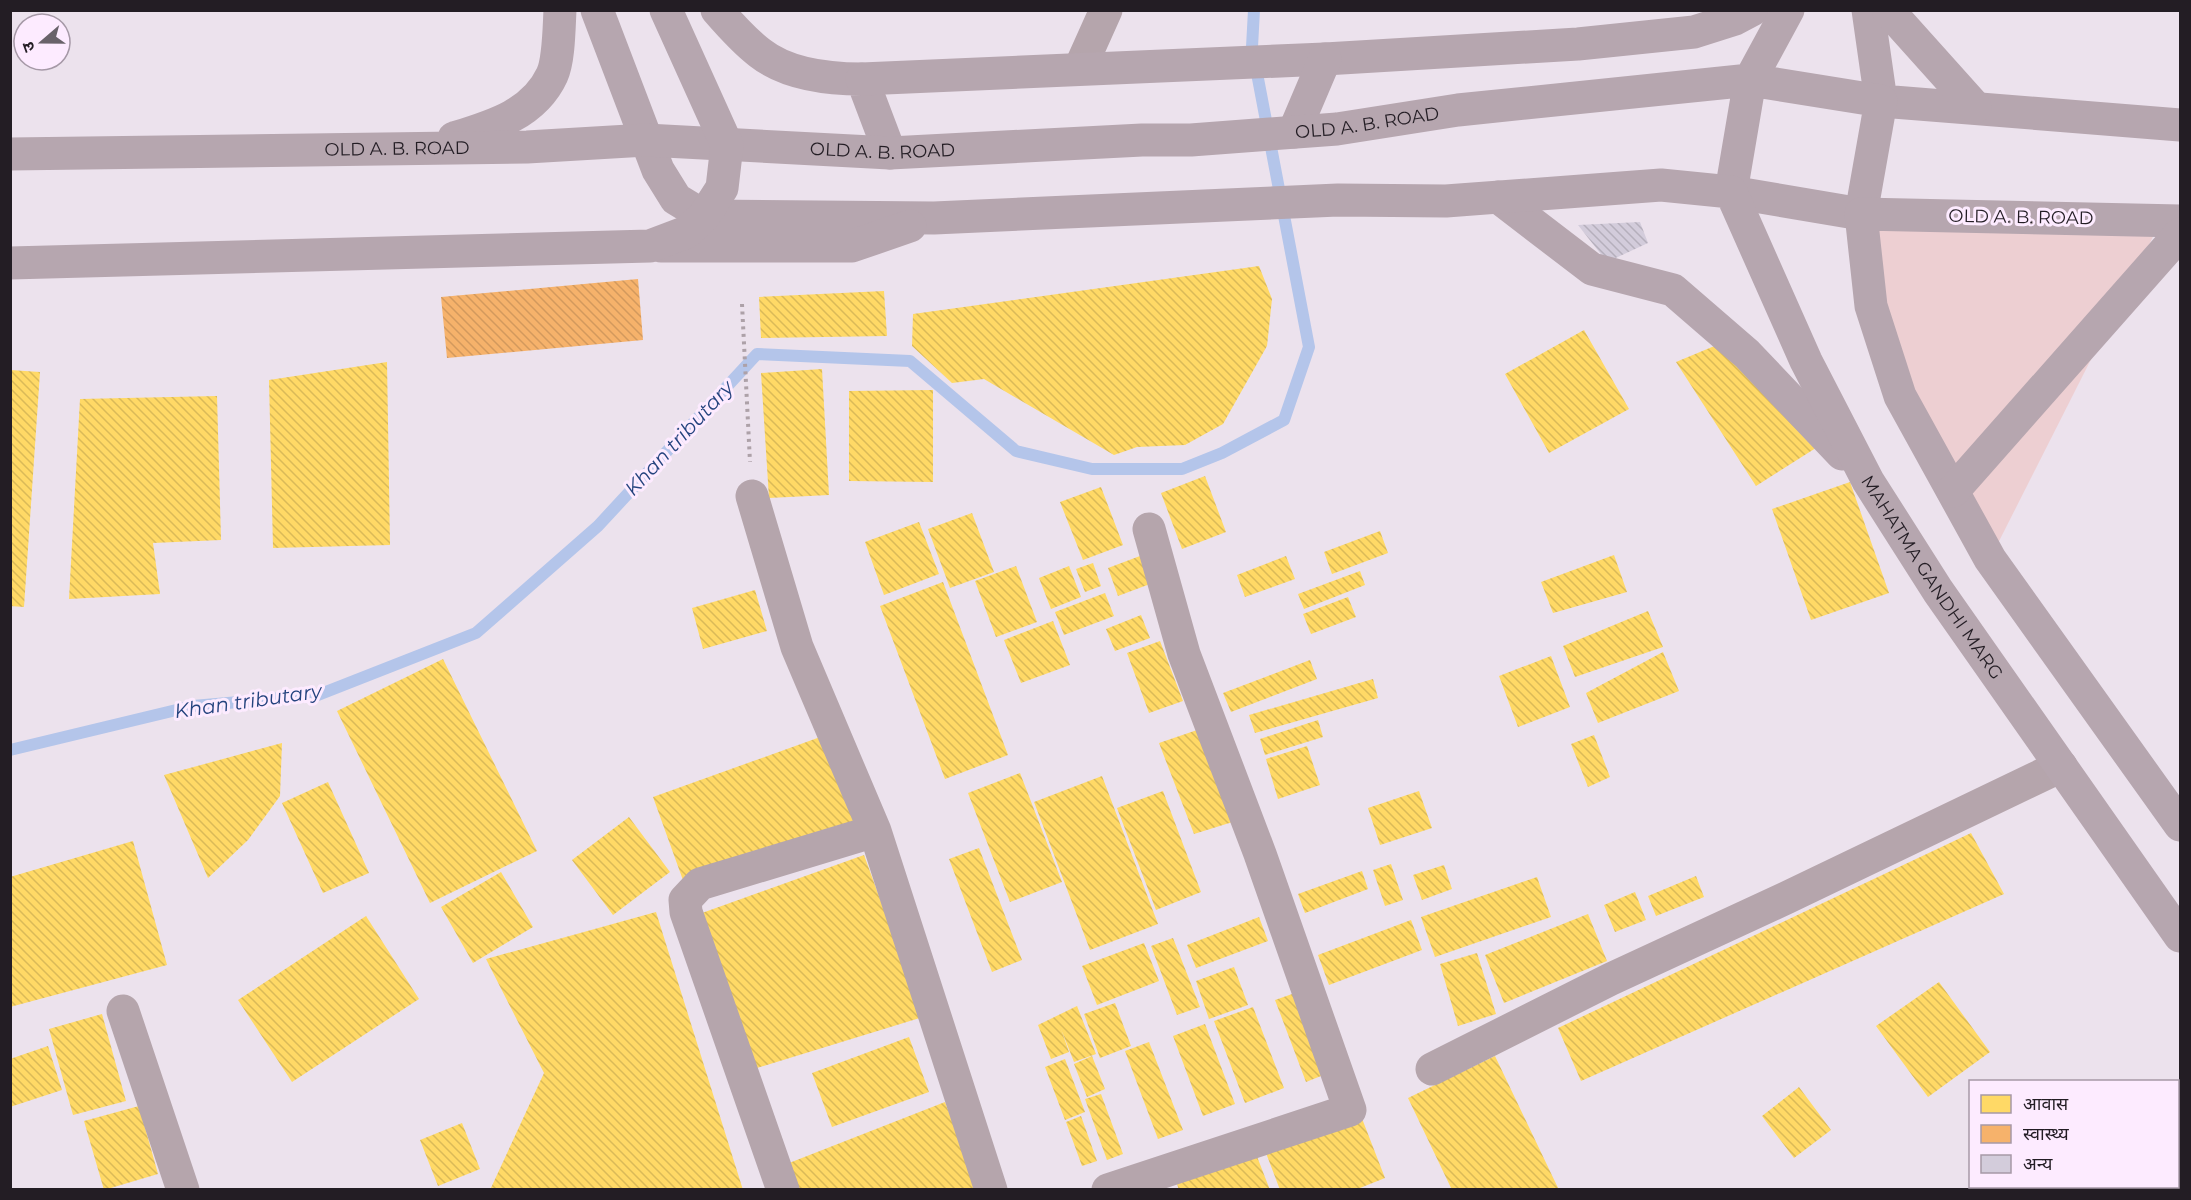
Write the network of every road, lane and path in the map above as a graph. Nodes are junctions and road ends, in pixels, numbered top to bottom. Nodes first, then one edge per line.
1 (560, 10) edge
2 (597, 10) edge
3 (666, 10) edge
4 (717, 10) edge
5 (1106, 10) edge
6 (1752, 10) edge
7 (1788, 10) edge
8 (1868, 10) edge
9 (1888, 10) edge
10 (1325, 59) junction
11 (1080, 68) junction
12 (862, 79) junction
13 (1750, 80) junction
14 (1881, 101) junction
15 (1975, 107) junction
16 (2181, 125) edge
17 (1294, 132) junction
18 (646, 141) junction
19 (727, 145) junction
20 (412, 148) junction
21 (890, 153) junction
22 (10, 154) edge
23 (1731, 192) junction
24 (1498, 197) junction
25 (1861, 214) junction
26 (704, 216) junction
27 (934, 218) junction
28 (2181, 221) edge
29 (2181, 234) edge
30 (650, 246) junction
31 (10, 263) edge
32 (742, 303) dead end
33 (1868, 481) junction
34 (1953, 490) junction
35 (752, 496) joint
36 (1149, 529) dead end
37 (2061, 766) junction
38 (2181, 825) edge
39 (875, 831) junction
40 (2181, 936) edge
41 (123, 1011) dead end
42 (1432, 1069) dead end
43 (183, 1190) edge
44 (783, 1190) edge
45 (990, 1190) edge
46 (1108, 1190) edge

1 - 20 main road
2 - 18 main road
3 - 19 main road
4 - 12 main road
5 - 11 street
6 - 10 main road
7 - 13 main road
8 - 14 main road
9 - 15 main road
10 - 11 main road
10 - 17 main road
11 - 12 main road
12 - 21 main road
13 - 14 main road, OLD A. B. ROAD
13 - 17 main road, OLD A. B. ROAD
13 - 23 main road
14 - 15 main road
14 - 25 main road
15 - 16 main road
17 - 21 main road, OLD A. B. ROAD
18 - 19 main road, OLD A. B. ROAD
18 - 20 main road, OLD A. B. ROAD
18 - 26 main road
19 - 21 main road, OLD A. B. ROAD
19 - 26 main road
20 - 22 main road, OLD A. B. ROAD
23 - 24 main road
23 - 25 main road, OLD A. B. ROAD
23 - 33 main road, MAHATMA GANDHI MARG
24 - 27 main road
24 - 33 main road
25 - 28 main road, OLD A. B. ROAD
25 - 34 main road
26 - 27 main road
26 - 30 main road
27 - 30 main road
29 - 34 main road
30 - 31 main road
32 - 35 path
33 - 37 main road, MAHATMA GANDHI MARG
34 - 38 main road
35 - 39 street
36 - 46 street
37 - 40 main road, MAHATMA GANDHI MARG
37 - 42 street
39 - 44 street
39 - 45 street
41 - 43 street

